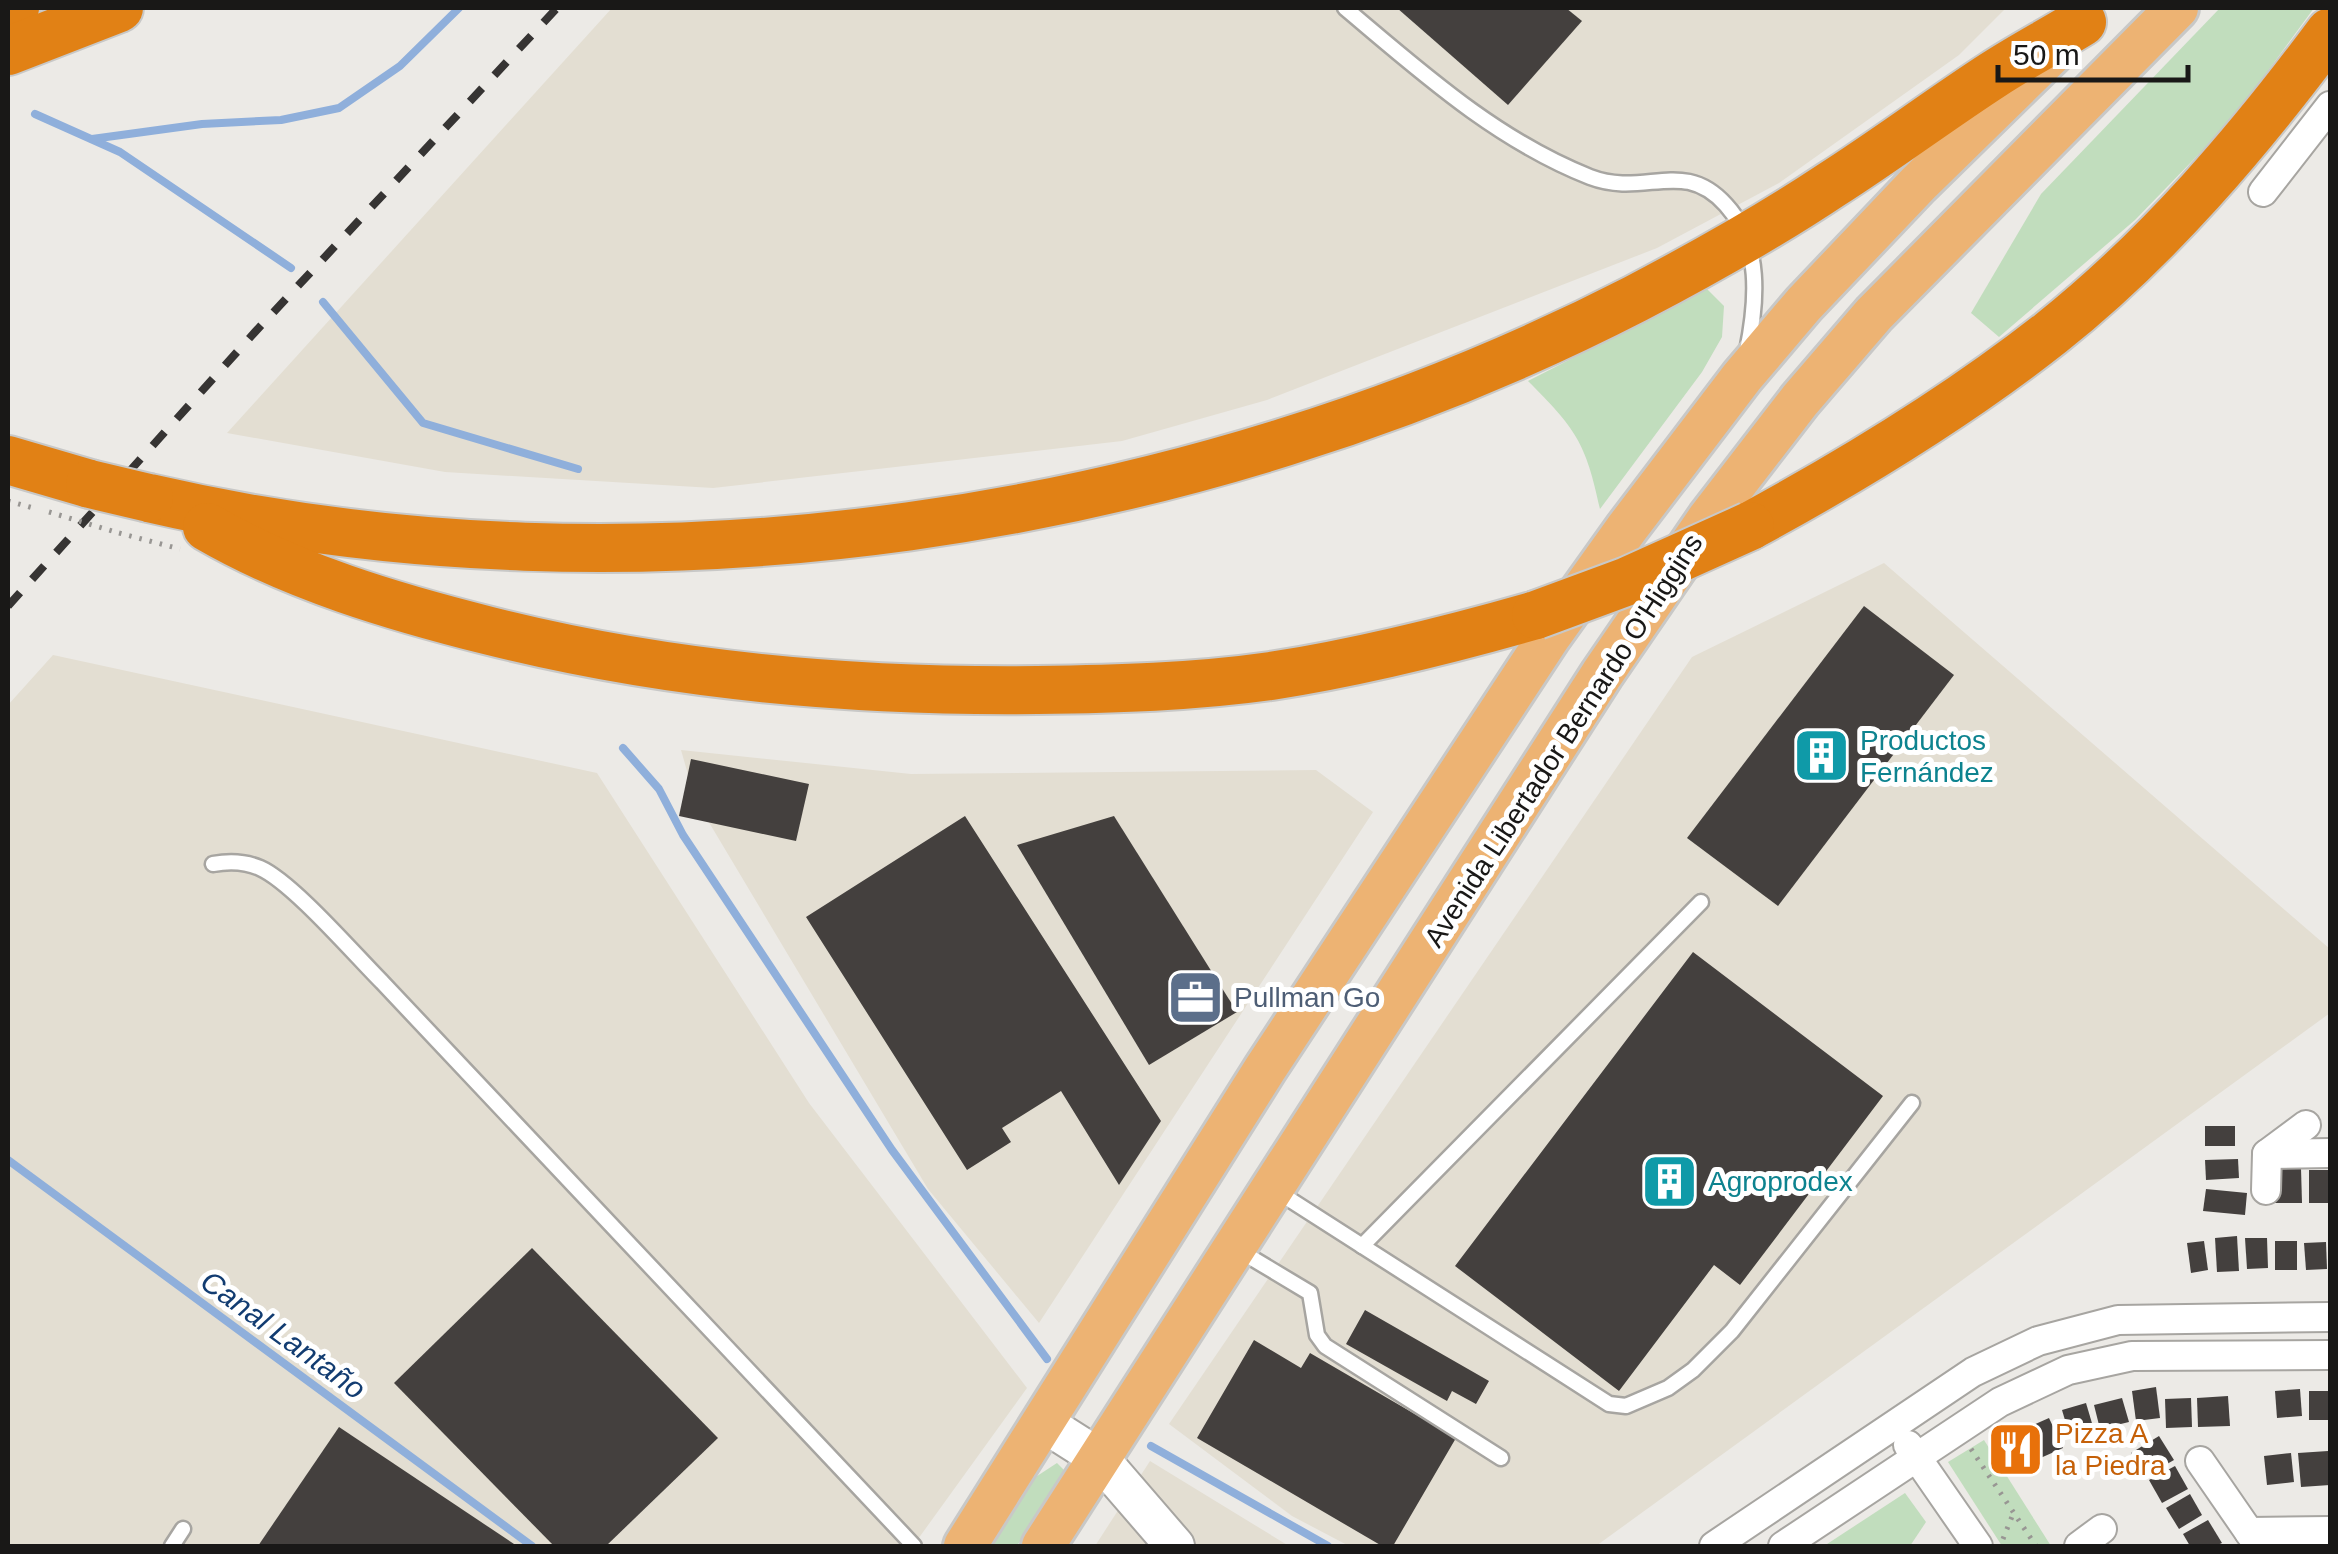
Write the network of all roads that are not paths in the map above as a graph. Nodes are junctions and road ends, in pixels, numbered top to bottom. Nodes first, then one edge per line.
1 (119, 8) edge
2 (1345, 8) edge
3 (2177, 8) edge
4 (2082, 15) edge
5 (2330, 32) edge
6 (8, 51) edge
7 (2330, 106) edge
8 (2263, 192) dead end
9 (1748, 237) junction
10 (1742, 377) junction
11 (8, 460) edge
12 (146, 512) junction
13 (213, 864) dead end
14 (1701, 902) dead end
15 (1912, 1103) dead end
16 (2306, 1125) dead end
17 (2330, 1153) edge
18 (2266, 1154) junction
19 (1273, 1188) junction
20 (2266, 1190) dead end
21 (1362, 1246) junction
22 (1235, 1248) junction
23 (2330, 1317) edge
24 (2330, 1355) edge
25 (1044, 1423) junction
26 (1895, 1425) junction
27 (1917, 1457) junction
28 (1099, 1458) junction
29 (1500, 1458) dead end
30 (2200, 1461) dead end
31 (2102, 1529) dead end
32 (183, 1530) dead end
33 (2330, 1532) edge
34 (2254, 1539) edge
35 (1165, 1542) edge
36 (172, 1546) edge
37 (914, 1546) edge
38 (965, 1546) edge
39 (1044, 1546) edge
40 (1714, 1546) edge
41 (1782, 1546) edge
42 (1978, 1546) edge
43 (2079, 1546) edge

1 - 6 highway
2 - 9 lane
3 - 19 main road, Avenida Libertador Bernardo O'Higgins
4 - 9 highway
4 - 10 main road
5 - 12 highway, bridge
7 - 8 street
9 - 10 lane
9 - 12 highway
10 - 25 main road
11 - 12 highway, bridge
13 - 37 lane
14 - 21 lane
15 - 21 lane
16 - 18 street
17 - 18 street
18 - 20 street
19 - 21 lane
19 - 22 main road, Avenida Libertador Bernardo O'Higgins
22 - 28 main road, Avenida Libertador Bernardo O'Higgins
22 - 29 lane
23 - 26 street
24 - 27 street
25 - 28 main road
25 - 38 main road
26 - 27 street
26 - 40 street
27 - 41 street
27 - 42 street
28 - 35 main road
28 - 39 main road, Avenida Libertador Bernardo O'Higgins
30 - 34 street
31 - 43 street
32 - 36 lane
33 - 34 street

